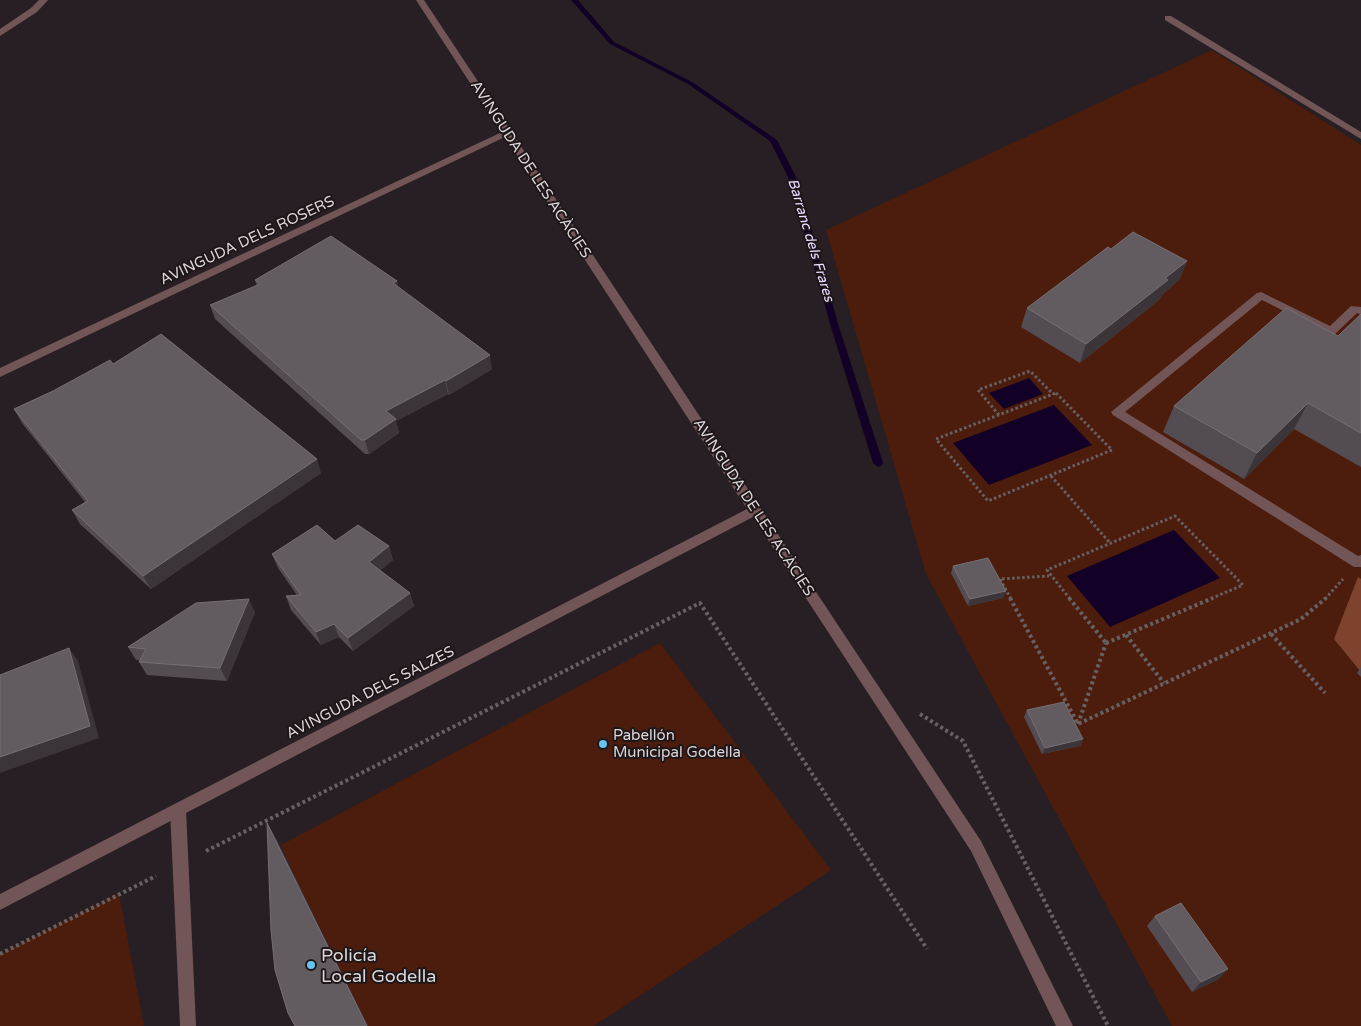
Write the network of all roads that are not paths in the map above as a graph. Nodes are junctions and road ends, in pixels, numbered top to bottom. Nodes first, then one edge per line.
1 (44, 0) edge
2 (420, 0) edge
3 (1168, 18) dead end
4 (0, 33) edge
5 (507, 133) junction
6 (1361, 136) edge
7 (1361, 311) edge
8 (0, 373) edge
9 (756, 510) junction
10 (1361, 560) edge
11 (178, 810) junction
12 (0, 902) edge
13 (188, 1026) edge
14 (1065, 1026) edge

1 - 4 street
2 - 5 street, AVINGUDA DE LES ACÀCIES
3 - 6 street
5 - 8 street, AVINGUDA DELS ROSERS
5 - 9 street, AVINGUDA DE LES ACÀCIES
7 - 10 street
9 - 11 street, AVINGUDA DELS SALZES
9 - 14 street, AVINGUDA DE LES ACÀCIES
11 - 12 street, AVINGUDA DELS SALZES
11 - 13 street

